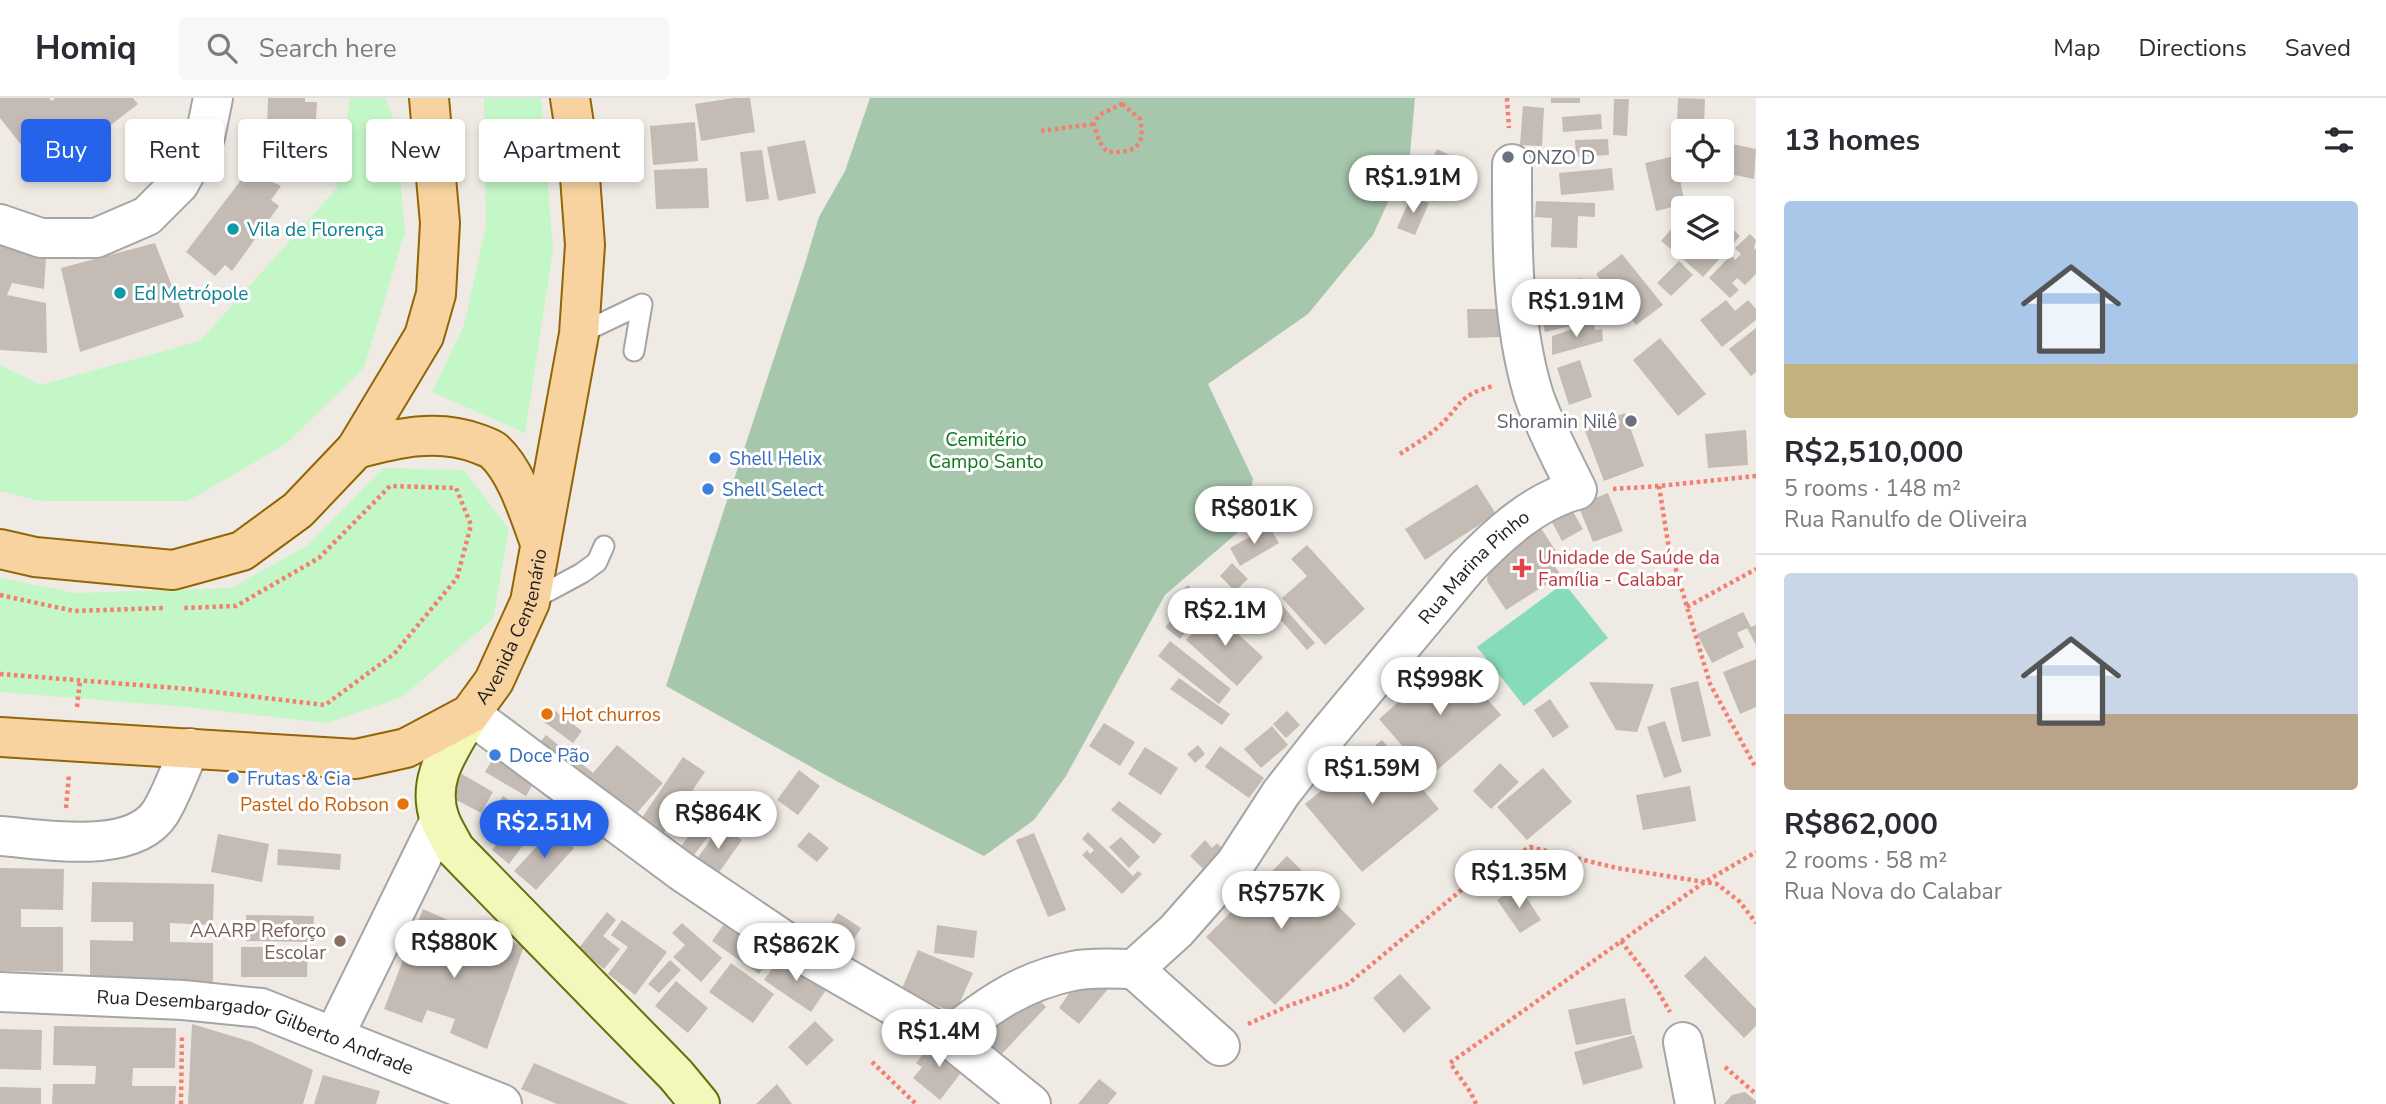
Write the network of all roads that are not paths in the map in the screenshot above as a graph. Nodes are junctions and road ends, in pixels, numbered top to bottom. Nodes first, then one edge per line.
1 (212, 98) edge
2 (570, 98) edge
3 (428, 100) edge
4 (1512, 164) dead end
5 (0, 224) edge
6 (579, 334) junction
7 (634, 351) dead end
8 (356, 449) junction
9 (540, 543) junction
10 (604, 546) dead end
11 (0, 549) edge
12 (530, 602) junction
13 (470, 714) junction
14 (0, 737) edge
15 (190, 748) junction
16 (440, 820) junction
17 (0, 836) edge
18 (1133, 969) junction
19 (0, 992) edge
20 (334, 1036) junction
21 (948, 1037) junction
22 (1683, 1042) road end
23 (1220, 1046) road end
24 (502, 1104) edge
25 (700, 1104) edge
26 (1031, 1104) edge
27 (1696, 1104) edge

1 - 5 street
2 - 6 main road, Avenida Centenário
3 - 8 main road
4 - 18 street, Rua Marina Pinho
6 - 7 lane
6 - 9 main road, Avenida Centenário
8 - 9 main road
8 - 11 main road
9 - 12 main road, Avenida Centenário
10 - 12 lane
12 - 13 main road, Avenida Centenário
13 - 15 main road, Avenida Centenário
13 - 16 street
13 - 21 street
14 - 15 main road, Avenida Centenário
15 - 17 street
16 - 20 street
16 - 25 street
18 - 21 street
18 - 23 street
19 - 20 street, Rua Desembargador Gilberto Andrade
20 - 24 street, Rua Desembargador Gilberto Andrade
21 - 26 street
22 - 27 street

